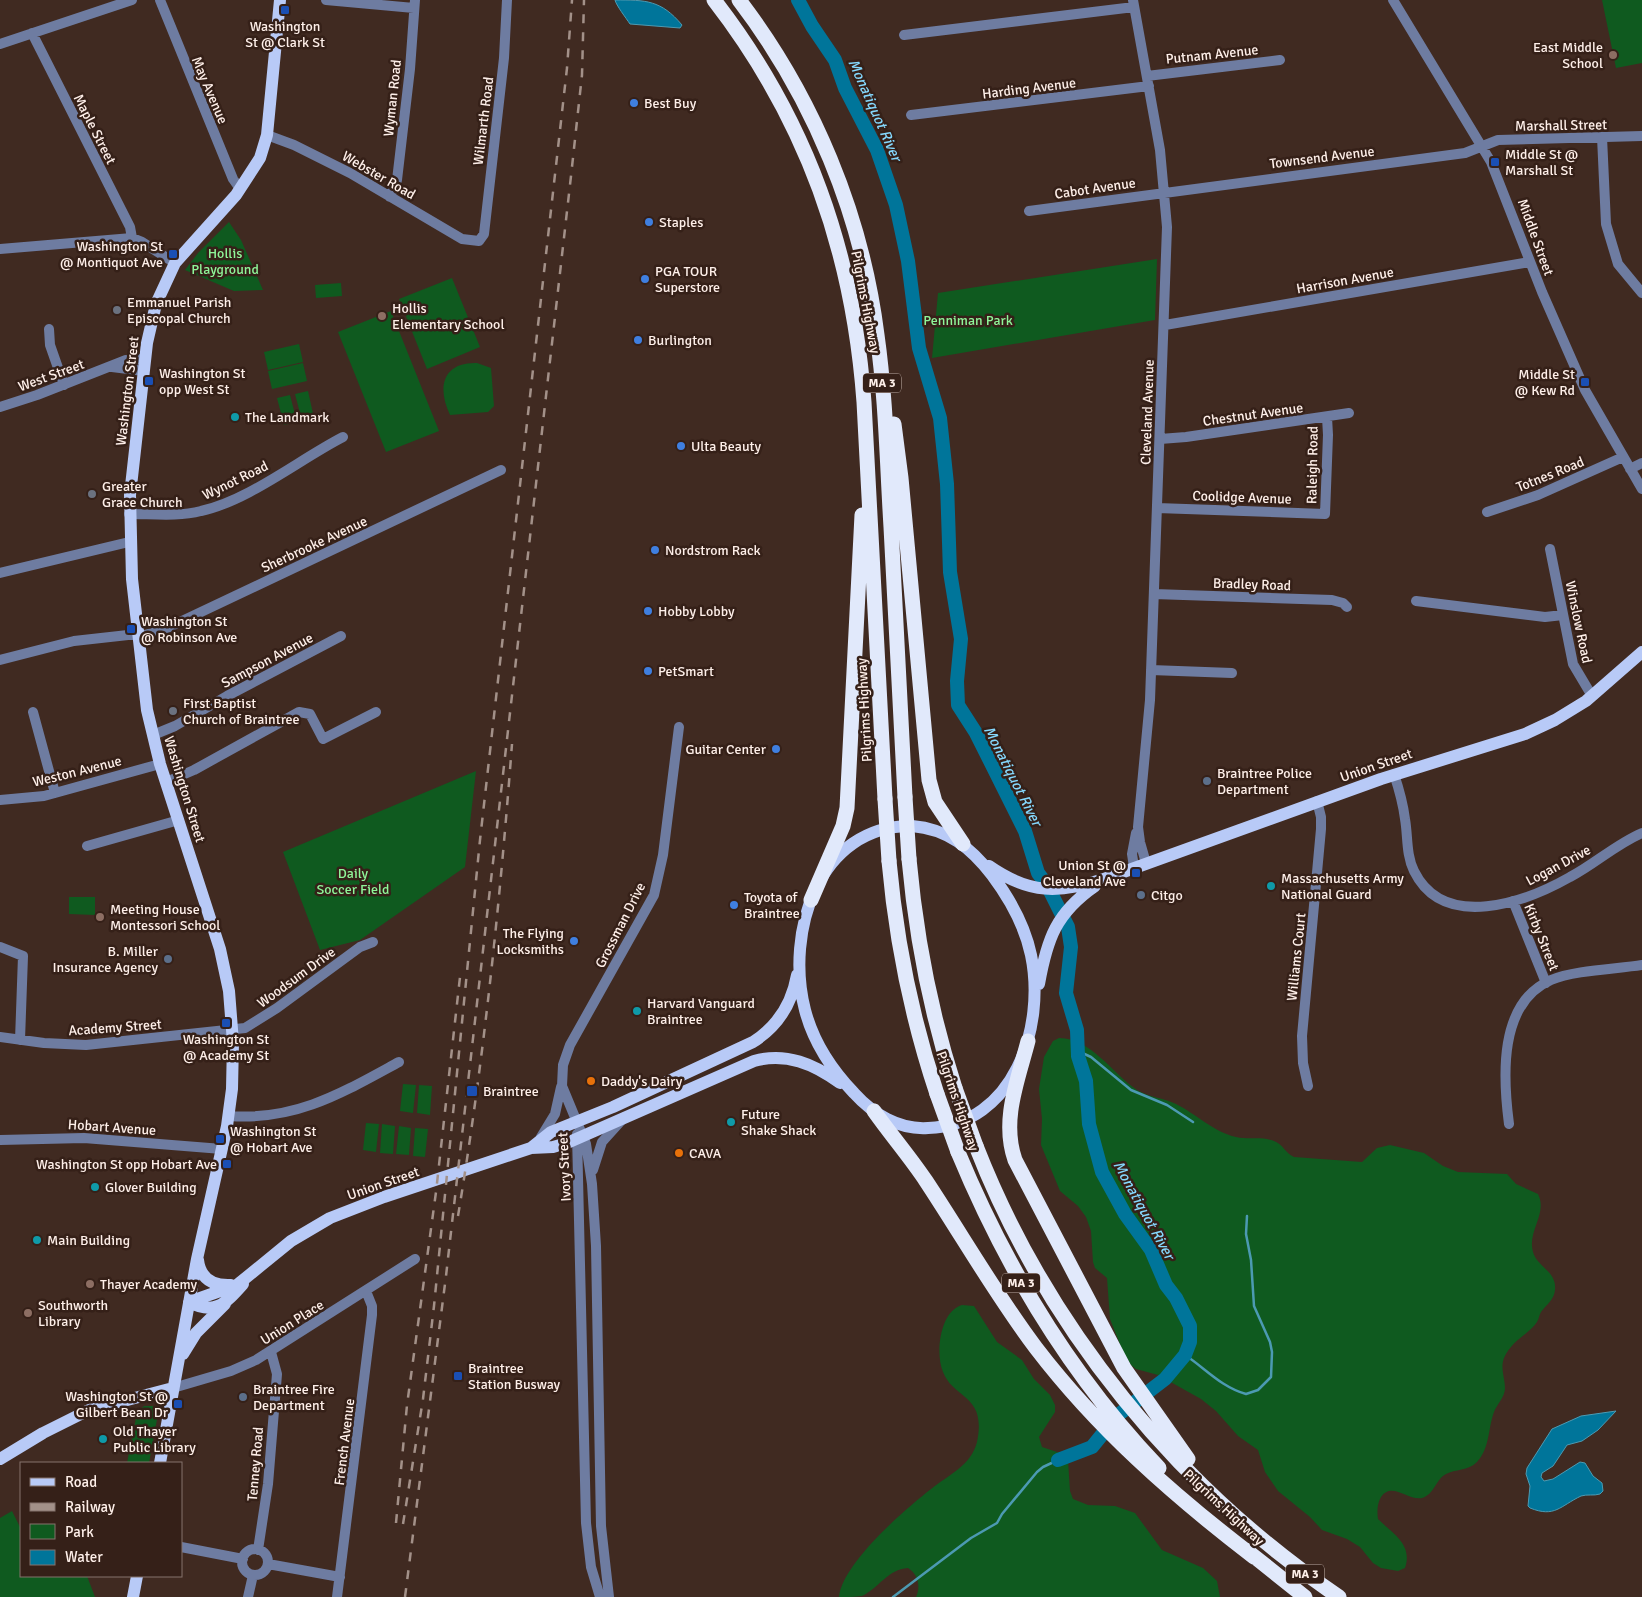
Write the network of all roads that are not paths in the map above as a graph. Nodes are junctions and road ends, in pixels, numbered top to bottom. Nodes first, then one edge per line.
1 (132, 0) edge
2 (160, 0) edge
3 (280, 0) edge
4 (326, 0) edge
5 (507, 0) edge
6 (714, 0) edge
7 (739, 0) edge
8 (1393, 0) edge
9 (414, 4) edge
10 (1134, 4) edge
11 (32, 33) junction
12 (904, 35) dead end
13 (0, 44) edge
14 (1280, 60) dead end
15 (1148, 81) junction
16 (911, 115) dead end
17 (267, 135) junction
18 (1642, 136) edge
19 (1602, 137) junction
20 (1482, 146) junction
21 (240, 189) junction
22 (1165, 192) junction
23 (390, 197) junction
24 (1029, 211) dead end
25 (132, 238) junction
26 (476, 241) joint
27 (0, 249) edge
28 (1530, 262) junction
29 (175, 263) junction
30 (1642, 293) edge
31 (1165, 326) junction
32 (49, 329) dead end
33 (877, 334) junction
34 (145, 365) junction
35 (64, 385) junction
36 (0, 407) edge
37 (1349, 414) dead end
38 (1327, 417) junction
39 (866, 431) junction
40 (343, 436) dead end
41 (1160, 439) junction
42 (1623, 457) junction
43 (1642, 463) edge
44 (1630, 469) junction
45 (501, 470) dead end
46 (1642, 489) edge
47 (1158, 508) junction
48 (1486, 512) dead end
49 (129, 514) junction
50 (1325, 514) joint
51 (129, 542) junction
52 (1550, 549) dead end
53 (0, 574) edge
54 (1154, 594) junction
55 (1416, 601) dead end
56 (1347, 607) dead end
57 (1562, 615) junction
58 (137, 636) junction
59 (341, 636) dead end
60 (1642, 652) edge
61 (0, 660) edge
62 (1151, 670) junction
63 (1232, 674) dead end
64 (1592, 696) junction
65 (33, 712) dead end
66 (376, 712) dead end
67 (679, 727) dead end
68 (153, 735) junction
69 (160, 764) junction
70 (1394, 774) junction
71 (166, 782) junction
72 (56, 793) junction
73 (0, 800) edge
74 (1317, 801) junction
75 (179, 820) junction
76 (1642, 834) edge
77 (87, 846) dead end
78 (968, 849) junction
79 (1140, 865) junction
80 (1104, 880) junction
81 (811, 900) junction
82 (1513, 901) junction
83 (373, 942) dead end
84 (0, 947) edge
85 (800, 953) junction
86 (1642, 965) edge
87 (1546, 983) junction
88 (1034, 1011) junction
89 (233, 1030) junction
90 (0, 1037) edge
91 (20, 1040) junction
92 (1028, 1040) junction
93 (399, 1062) dead end
94 (562, 1081) junction
95 (1308, 1086) dead end
96 (858, 1098) junction
97 (874, 1111) junction
98 (229, 1116) junction
99 (624, 1119) junction
100 (576, 1123) junction
101 (1509, 1124) dead end
102 (580, 1138) junction
103 (0, 1140) edge
104 (534, 1145) junction
105 (222, 1149) junction
106 (592, 1184) junction
107 (580, 1215) junction
108 (198, 1259) junction
109 (415, 1259) dead end
110 (256, 1270) junction
111 (596, 1289) junction
112 (366, 1291) junction
113 (189, 1302) junction
114 (226, 1303) junction
115 (270, 1352) junction
116 (178, 1362) junction
117 (173, 1388) junction
118 (1147, 1416) junction
119 (1123, 1438) junction
120 (0, 1459) edge
121 (160, 1462) edge
122 (182, 1547) edge
123 (258, 1550) junction
124 (243, 1559) junction
125 (268, 1564) junction
126 (252, 1575) junction
127 (137, 1577) edge
128 (340, 1577) junction
129 (132, 1597) edge
130 (248, 1597) edge
131 (337, 1597) edge
132 (600, 1597) edge
133 (609, 1597) edge
134 (1305, 1597) edge
135 (1339, 1597) edge

1 - 11 street
2 - 21 street, May Avenue
3 - 17 main road, Washington Street
4 - 9 street
5 - 26 street, Wilmarth Road
6 - 39 highway, Pilgrims Highway / MA 3
7 - 33 highway, Pilgrims Highway / MA 3
8 - 20 street, Middle Street
9 - 23 street, Wyman Road
10 - 12 street
10 - 15 street, Cleveland Avenue
11 - 13 street
11 - 25 street, Maple Street
14 - 15 street, Putnam Avenue
15 - 16 street, Harding Avenue
15 - 22 street, Cleveland Avenue
17 - 21 main road, Washington Street
17 - 23 street, Webster Road
18 - 19 street, Marshall Street
19 - 20 street, Marshall Street
19 - 30 street
20 - 22 street, Townsend Avenue
20 - 28 street, Middle Street
21 - 29 main road, Washington Street
22 - 24 street, Cabot Avenue
22 - 31 street, Cleveland Avenue
23 - 26 street, Webster Road
25 - 27 street
25 - 29 street
28 - 31 street, Harrison Avenue
28 - 42 street, Middle Street
29 - 34 main road, Washington Street
31 - 41 street, Cleveland Avenue
32 - 35 street
33 - 78 highway
33 - 118 highway, Pilgrims Highway / MA 3, bridge
34 - 35 street, West Street
34 - 49 main road, Washington Street
35 - 36 street, West Street
37 - 38 street, Chestnut Avenue
38 - 41 street, Chestnut Avenue
38 - 50 street, Raleigh Road
39 - 81 highway
39 - 119 highway, Pilgrims Highway / MA 3, bridge
40 - 49 street, Wynot Road
41 - 47 street, Cleveland Avenue
42 - 44 street, Middle Street
42 - 48 street, Totnes Road
43 - 44 street
44 - 46 street, Middle Street
45 - 58 street, Sherbrooke Avenue
47 - 50 street, Coolidge Avenue
47 - 54 street, Cleveland Avenue
49 - 51 main road, Washington Street
51 - 53 street
51 - 58 main road, Washington Street
52 - 57 street, Winslow Road
54 - 56 street, Bradley Road
54 - 62 street, Cleveland Avenue
55 - 57 street
57 - 64 street, Winslow Road
58 - 61 street, Sherbrooke Avenue
58 - 68 main road, Washington Street
59 - 68 street, Sampson Avenue
60 - 64 main road, Union Street
62 - 63 street
62 - 79 street, Cleveland Avenue
64 - 70 main road, Union Street
65 - 72 street
66 - 71 street
67 - 94 street, Grossman Drive
68 - 69 main road, Washington Street
69 - 71 main road, Washington Street
69 - 72 street, Weston Avenue
70 - 74 main road, Union Street
70 - 82 street, Logan Drive
71 - 75 main road, Washington Street
72 - 73 street, Weston Avenue
74 - 79 main road, Union Street
74 - 95 street, Williams Court
75 - 77 street
75 - 89 main road, Washington Street
76 - 82 street, Logan Drive
78 - 80 main road, Union Street
78 - 81 main road, Union Street
78 - 88 main road
79 - 80 main road, Union Street
80 - 88 main road, Union Street
81 - 85 main road, Union Street
82 - 87 street, Kirby Street
83 - 89 street, Woodsum Drive
84 - 91 street
85 - 96 main road
85 - 100 main road, Union Street
86 - 87 street
87 - 101 street
88 - 92 main road
89 - 91 street, Academy Street
89 - 98 main road, Washington Street
90 - 91 street, Academy Street
92 - 97 main road
92 - 118 highway
93 - 98 street
94 - 100 street, Grossman Drive
94 - 104 street
96 - 97 main road
96 - 99 main road, Union Street
97 - 119 highway
98 - 105 main road, Washington Street
99 - 102 main road, Union Street
99 - 106 street
100 - 102 street, Ivory Street
100 - 104 main road, Union Street
102 - 104 main road, Union Street
102 - 106 street, Ivory Street
102 - 107 street, Ivory Street
103 - 105 street, Hobart Avenue
104 - 110 main road, Union Street
105 - 108 main road, Washington Street
106 - 111 street, Ivory Street
107 - 111 street
107 - 132 street, Ivory Street
108 - 110 main road
108 - 113 main road, Washington Street
109 - 112 street, Union Place
110 - 113 main road, Union Street
110 - 114 main road, Union Street
111 - 133 street, Ivory Street
112 - 115 street, Union Place
112 - 128 street, French Avenue
113 - 114 main road
113 - 116 main road, Washington Street
114 - 116 main road, Union Street
115 - 117 street, Union Place
115 - 123 street, Tenney Road
116 - 117 main road, Washington Street
117 - 120 main road
117 - 121 main road, Washington Street
118 - 135 highway, Pilgrims Highway / MA 3
119 - 134 highway, Pilgrims Highway / MA 3
122 - 124 street
123 - 124 street
123 - 125 street
124 - 126 street
125 - 126 street
125 - 128 street
126 - 130 street
127 - 129 main road
128 - 131 street, French Avenue

